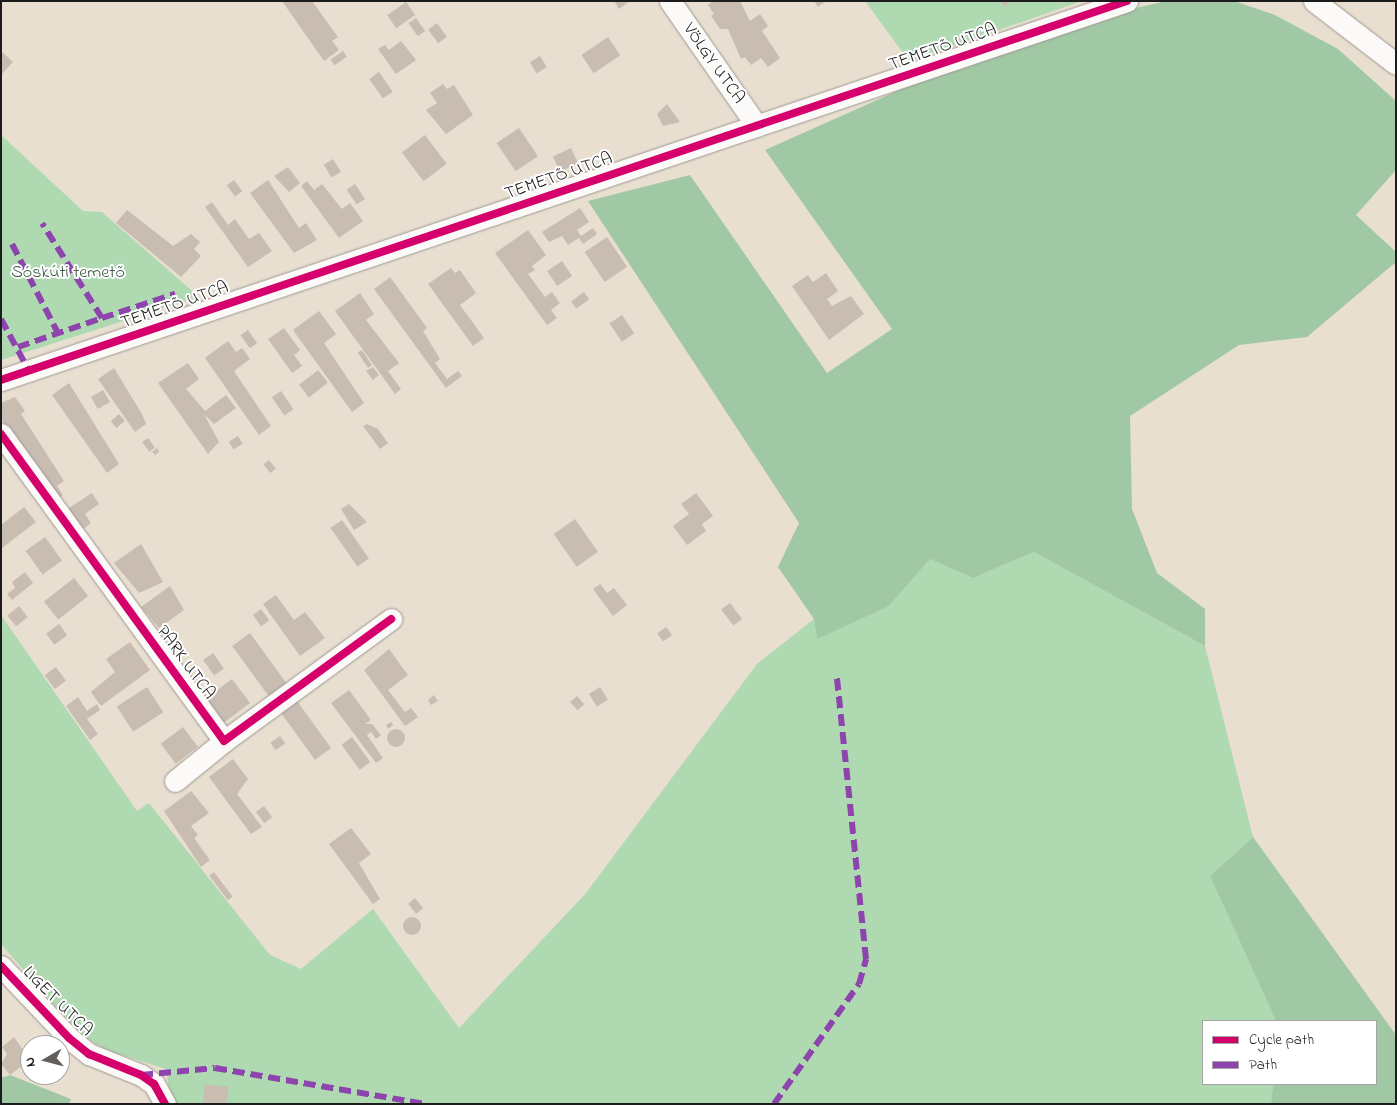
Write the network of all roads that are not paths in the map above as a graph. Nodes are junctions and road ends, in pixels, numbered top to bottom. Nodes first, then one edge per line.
1 (670, 1) edge
2 (1126, 1) edge
3 (1314, 1) edge
4 (1396, 64) edge
5 (757, 126) junction
6 (1, 380) edge
7 (1, 434) edge
8 (391, 619) dead end
9 (224, 741) junction
10 (175, 781) dead end
11 (1, 966) edge
12 (165, 1104) edge

1 - 5 street, VÖLGY UTCA
2 - 5 street, TEMETŐ UTCA
3 - 4 street
5 - 6 street, TEMETŐ UTCA
7 - 9 street, PARK UTCA
8 - 9 street
9 - 10 street
11 - 12 street, LIGET UTCA

